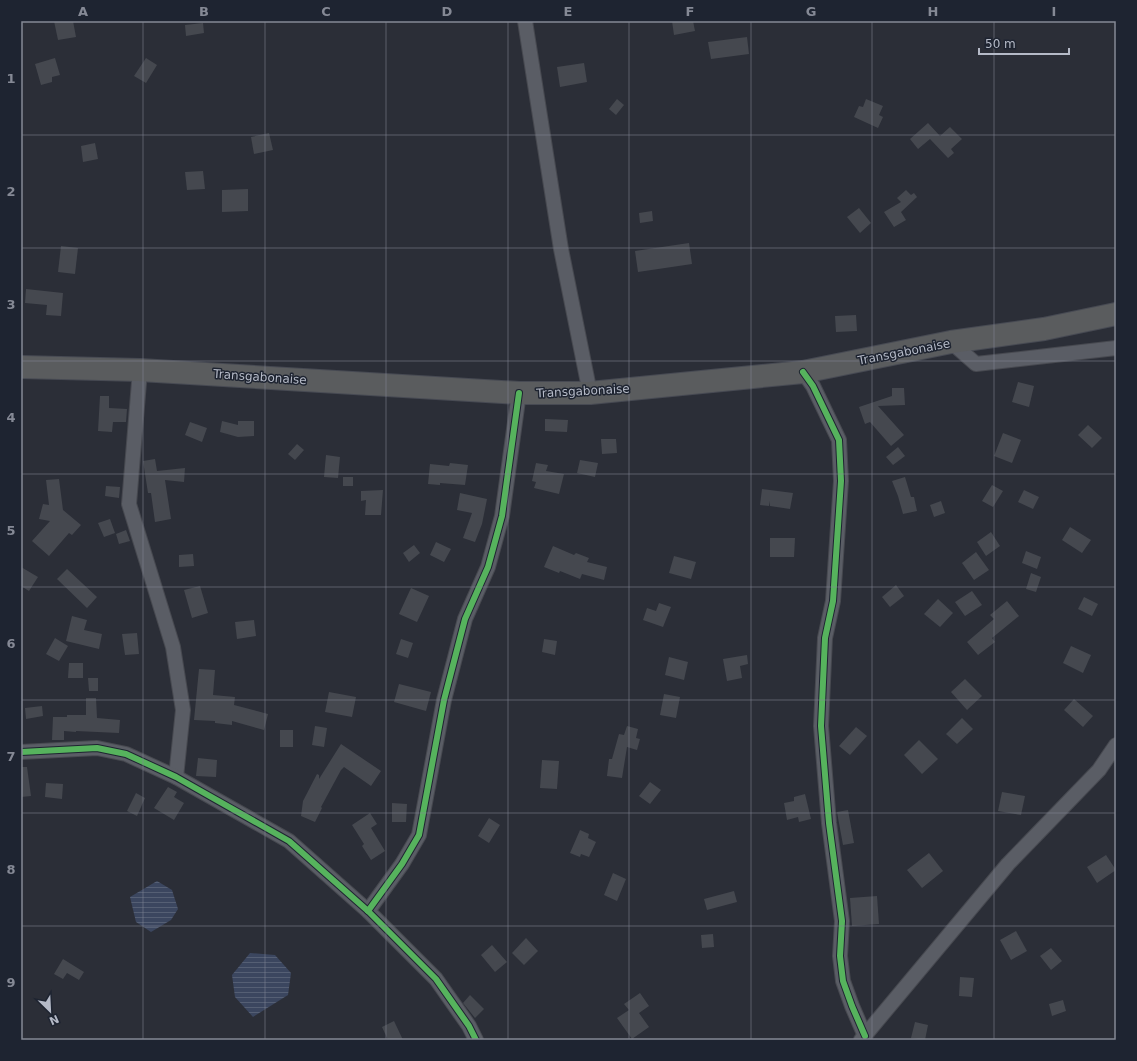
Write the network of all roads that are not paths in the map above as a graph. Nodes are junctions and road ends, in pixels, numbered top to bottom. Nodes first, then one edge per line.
1 (525, 21) edge
2 (1116, 314) edge
3 (951, 342) junction
4 (1116, 348) edge
5 (21, 367) edge
6 (140, 370) junction
7 (803, 372) junction
8 (519, 393) junction
9 (590, 393) junction
10 (1116, 745) edge
11 (21, 752) edge
12 (176, 777) junction
13 (368, 911) junction
14 (863, 1038) edge
15 (476, 1040) edge

1 - 9 street
2 - 3 highway, Transgabonaise
3 - 4 street
3 - 7 highway, Transgabonaise
5 - 6 highway, Transgabonaise
6 - 8 highway, Transgabonaise
6 - 12 street
7 - 9 highway, Transgabonaise
7 - 14 street
8 - 9 highway, Transgabonaise
8 - 13 street
10 - 14 street
11 - 12 street
12 - 13 street
13 - 15 street

